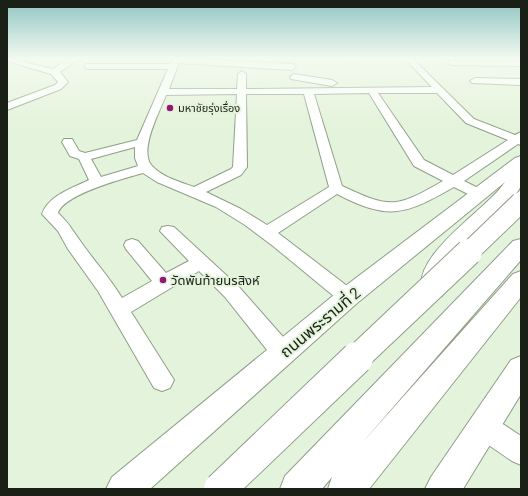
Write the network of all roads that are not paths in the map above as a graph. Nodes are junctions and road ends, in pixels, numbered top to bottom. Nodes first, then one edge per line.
1 (63, 81) edge
2 (167, 81) edge
3 (242, 81) edge
4 (324, 81) edge
5 (430, 81) edge
6 (482, 81) edge
7 (521, 82) edge
8 (339, 90) junction
9 (439, 90) junction
10 (241, 91) junction
11 (308, 91) junction
12 (372, 91) junction
13 (162, 92) junction
14 (7, 107) edge
15 (7, 110) edge
16 (68, 142) dead end
17 (142, 142) junction
18 (520, 144) edge
19 (84, 157) junction
20 (521, 165) edge
21 (146, 168) junction
22 (455, 181) junction
23 (97, 182) junction
24 (336, 188) junction
25 (194, 192) junction
26 (479, 194) junction
27 (521, 202) edge
28 (521, 208) edge
29 (168, 231) dead end
30 (267, 233) junction
31 (132, 245) dead end
32 (521, 246) edge
33 (201, 262) junction
34 (521, 280) edge
35 (164, 283) junction
36 (521, 287) edge
37 (435, 294) junction
38 (348, 297) junction
39 (119, 309) junction
40 (490, 316) junction
41 (283, 353) junction
42 (521, 369) edge
43 (162, 380) dead end
44 (483, 426) junction
45 (521, 452) edge
46 (124, 489) edge
47 (220, 489) edge
48 (235, 489) edge
49 (298, 489) edge
50 (346, 489) edge
51 (443, 489) edge

1 - 14 street
2 - 13 street
3 - 10 street
4 - 8 street
5 - 9 street
6 - 7 street
8 - 11 street
8 - 12 street
9 - 12 street
9 - 18 street
10 - 11 street
10 - 13 street
10 - 25 street
11 - 24 street
12 - 22 street
13 - 17 street
14 - 15 street
16 - 19 street
17 - 19 street
17 - 21 street
18 - 22 street
18 - 26 main road, ถนนพระรามที่ 2
19 - 23 street
20 - 37 highway
21 - 23 street
21 - 25 street
22 - 24 street
22 - 26 street
23 - 39 street
24 - 30 street
25 - 30 street
26 - 38 main road, ถนนพระรามที่ 2
27 - 47 highway, bridge
28 - 37 highway
29 - 33 street
30 - 38 street
31 - 35 street
32 - 49 highway
33 - 35 street
33 - 41 street
34 - 40 highway
35 - 39 street
36 - 40 highway
37 - 48 highway
38 - 41 main road, ถนนพระรามที่ 2
39 - 43 street
40 - 50 highway
41 - 46 main road, ถนนพระรามที่ 2
42 - 44 main road
44 - 45 street
44 - 51 main road

